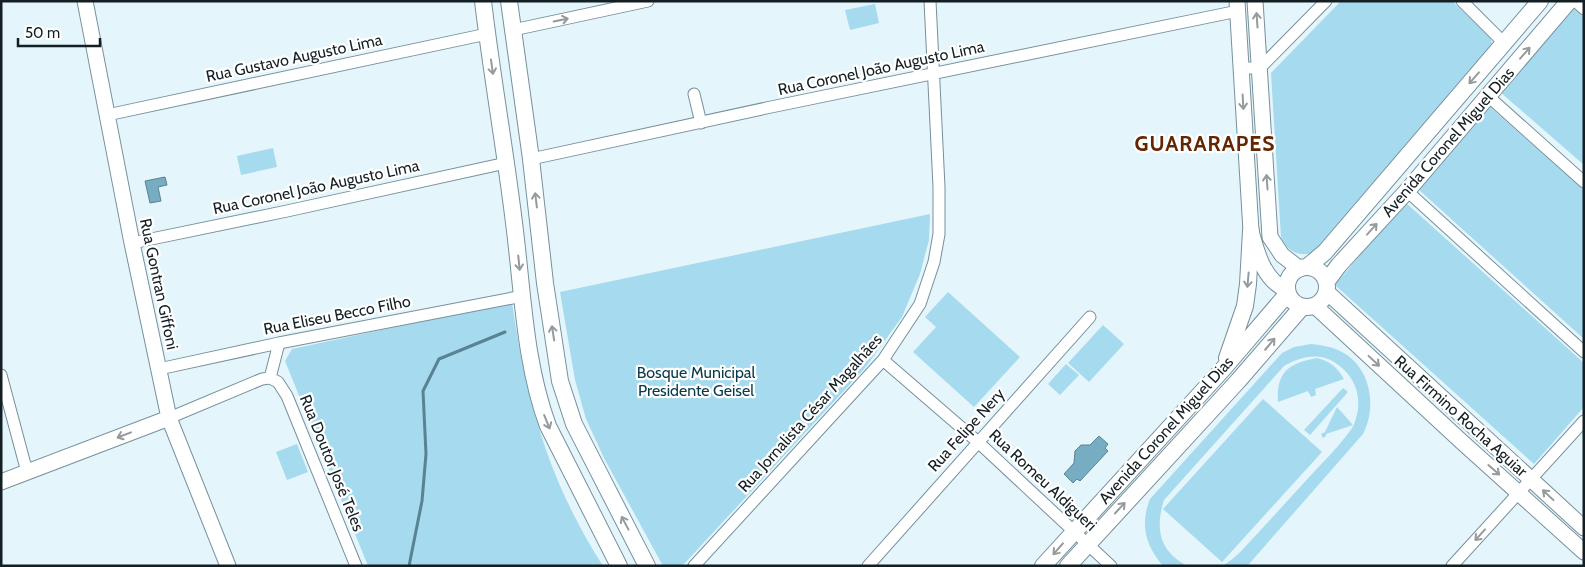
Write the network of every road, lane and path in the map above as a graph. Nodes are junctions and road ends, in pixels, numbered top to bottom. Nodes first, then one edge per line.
1 (84, 1) edge
2 (484, 1) edge
3 (509, 1) edge
4 (648, 1) edge
5 (930, 1) edge
6 (1255, 1) edge
7 (1326, 1) edge
8 (1462, 1) edge
9 (1540, 1) edge
10 (1569, 1) edge
11 (1575, 1) edge
12 (1238, 6) edge
13 (1584, 9) edge
14 (513, 30) junction
15 (487, 34) junction
16 (1504, 43) junction
17 (1241, 68) junction
18 (1260, 68) junction
19 (934, 74) junction
20 (694, 94) dead end
21 (1488, 96) junction
22 (106, 115) junction
23 (701, 123) junction
24 (531, 160) junction
25 (506, 163) junction
26 (1584, 182) edge
27 (1407, 191) junction
28 (539, 227) junction
29 (515, 230) junction
30 (1251, 231) junction
31 (132, 243) junction
32 (1303, 268) junction
33 (546, 283) junction
34 (1327, 287) junction
35 (522, 290) junction
36 (1288, 291) junction
37 (1308, 306) junction
38 (1090, 317) dead end
39 (280, 343) junction
40 (1584, 352) edge
41 (883, 360) junction
42 (158, 369) junction
43 (1223, 369) junction
44 (1, 375) edge
45 (270, 378) junction
46 (169, 418) junction
47 (1584, 421) edge
48 (978, 442) junction
49 (28, 472) junction
50 (1531, 479) junction
51 (1, 482) edge
52 (1518, 492) junction
53 (1584, 528) edge
54 (1073, 531) junction
55 (1087, 544) junction
56 (1584, 552) edge
57 (228, 566) edge
58 (356, 566) edge
59 (619, 566) edge
60 (647, 566) edge
61 (694, 566) edge
62 (868, 566) edge
63 (1043, 566) edge
64 (1068, 566) edge
65 (1111, 566) edge
66 (1452, 566) edge

1 - 22 street, Rua Gontran Giffoni
2 - 15 main road
3 - 14 main road
14 -> 4 street
5 - 19 street, Rua Jornalista César Magalhães
18 -> 6 street
7 - 18 street
8 - 16 street
9 - 16 main road, Avenida Coronel Miguel Dias
21 -> 10 main road, Avenida Coronel Miguel Dias
11 - 13 street
12 - 17 street
12 - 19 street, Rua Coronel João Augusto Lima
14 - 24 main road
15 - 22 street, Rua Gustavo Augusto Lima
15 -> 25 main road
16 -> 32 main road, Avenida Coronel Miguel Dias
17 - 18 street
17 -> 30 street
32 -> 18 street
19 - 23 street, Rua Coronel João Augusto Lima
19 - 41 street, Rua Jornalista César Magalhães
20 - 23 street
21 - 26 street
21 - 27 main road, Avenida Coronel Miguel Dias
22 - 31 street, Rua Gontran Giffoni
23 - 24 street, Rua Coronel João Augusto Lima
28 -> 24 main road
25 - 29 main road
25 - 31 street, Rua Coronel João Augusto Lima
34 -> 27 main road, Avenida Coronel Miguel Dias
27 - 40 street
28 - 29 main road
28 - 33 main road
29 -> 35 main road
30 - 36 street
30 -> 43 main road
31 - 42 street, Rua Gontran Giffoni
32 - 34 main road
32 - 36 main road
33 - 35 main road
60 -> 33 main road
34 - 37 main road
34 - 50 street, Rua Firmino Rocha Aguiar
35 - 39 street, Rua Eliseu Becco Filho
35 -> 59 main road
36 - 37 main road
36 - 43 main road, Avenida Coronel Miguel Dias
37 -> 52 street, Rua Firmino Rocha Aguiar
55 -> 37 main road, Avenida Coronel Miguel Dias
38 - 48 street, Rua Felipe Nery
39 - 42 street, Rua Eliseu Becco Filho
39 - 45 street
41 - 48 street, Rua Romeu Aldigueri
41 - 61 street, Rua Jornalista César Magalhães
42 - 46 street, Rua Gontran Giffoni
43 - 54 main road, Avenida Coronel Miguel Dias
44 - 49 street
45 - 46 street
45 - 58 street, Rua Doutor José Teles
46 -> 49 street
46 - 57 street, Rua Gontran Giffoni
47 - 50 street
48 - 54 street, Rua Romeu Aldigueri
48 - 62 street, Rua Felipe Nery
49 - 51 street
50 - 52 street
53 -> 50 street, Rua Firmino Rocha Aguiar
52 - 56 street, Rua Firmino Rocha Aguiar
52 -> 66 street
54 - 55 street, Rua Romeu Aldigueri
54 -> 63 main road, Avenida Coronel Miguel Dias
55 - 64 main road, Avenida Coronel Miguel Dias
55 - 65 street, Rua Romeu Aldigueri

